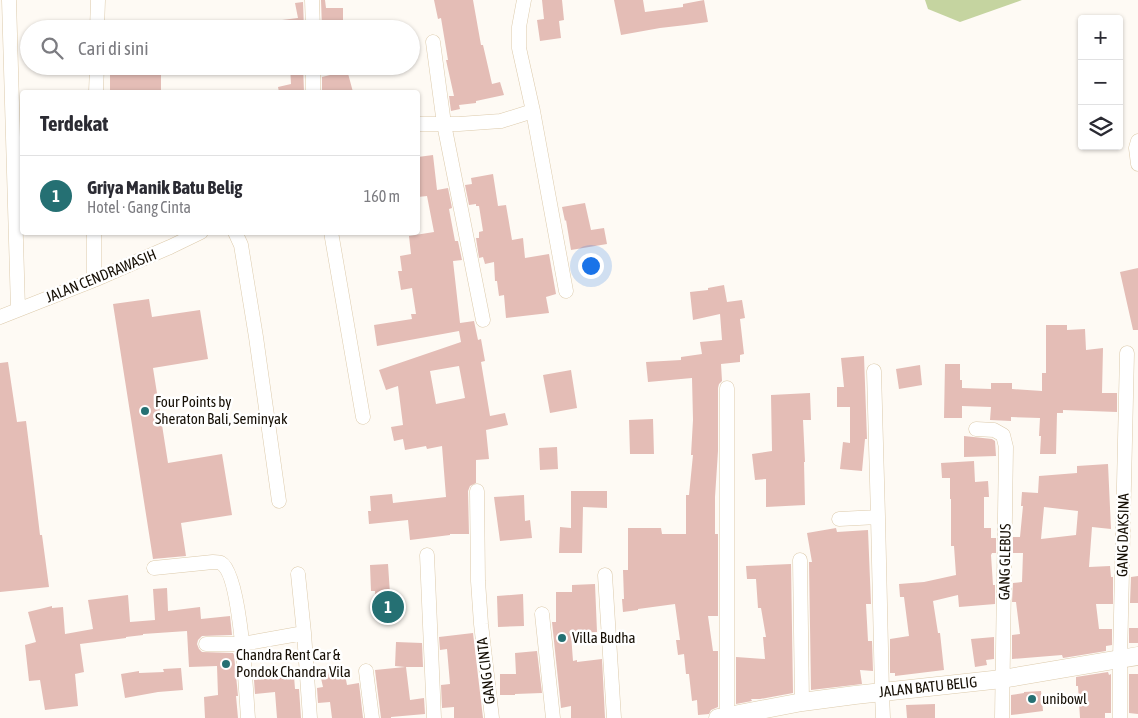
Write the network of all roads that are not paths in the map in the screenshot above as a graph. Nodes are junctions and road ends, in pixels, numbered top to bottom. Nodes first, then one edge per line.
1 (9, 0) edge
2 (98, 0) edge
3 (312, 0) edge
4 (524, 0) edge
5 (97, 20) edge
6 (313, 20) edge
7 (433, 42) dead end
8 (97, 75) edge
9 (313, 75) edge
10 (96, 90) edge
11 (313, 90) edge
12 (533, 111) junction
13 (420, 124) edge
14 (444, 124) junction
15 (1138, 141) edge
16 (1138, 164) edge
17 (94, 235) edge
18 (194, 235) edge
19 (236, 235) edge
20 (332, 235) edge
21 (94, 280) junction
22 (566, 291) dead end
23 (18, 309) junction
24 (0, 317) edge
25 (484, 320) dead end
26 (1127, 353) dead end
27 (874, 371) dead end
28 (727, 388) dead end
29 (363, 416) dead end
30 (976, 429) dead end
31 (477, 491) dead end
32 (279, 501) dead end
33 (878, 517) junction
34 (839, 519) dead end
35 (427, 555) dead end
36 (800, 560) dead end
37 (154, 568) dead end
38 (298, 574) dead end
39 (604, 574) dead end
40 (542, 614) dead end
41 (304, 633) junction
42 (206, 644) dead end
43 (242, 644) junction
44 (1138, 656) edge
45 (1120, 658) junction
46 (366, 671) dead end
47 (1002, 680) junction
48 (882, 693) junction
49 (802, 702) junction
50 (784, 712) edge
51 (723, 717) edge
52 (248, 718) edge
53 (310, 718) edge
54 (372, 718) edge
55 (434, 718) edge
56 (492, 718) edge
57 (553, 718) edge
58 (614, 718) edge
59 (883, 718) edge
60 (1002, 718) edge
61 (1120, 718) edge

1 - 23 street
2 - 5 street
3 - 6 street
4 - 12 street
7 - 14 street
8 - 10 street
9 - 11 street
12 - 14 street
12 - 22 street
13 - 14 street
14 - 25 street
15 - 16 street
17 - 21 street
18 - 21 street, JALAN CENDRAWASIH
19 - 32 street
20 - 29 street
21 - 23 street, JALAN CENDRAWASIH
23 - 24 street, JALAN CENDRAWASIH
26 - 45 street, GANG DAKSINA
27 - 33 street
28 - 51 street
30 - 47 street, GANG GLEBUS
31 - 56 street, GANG CINTA
33 - 34 street
33 - 48 street
35 - 55 street
36 - 49 street
37 - 43 street
38 - 41 street
39 - 58 street
40 - 57 street
41 - 43 street
41 - 53 street
42 - 43 street
43 - 52 street
44 - 45 street, JALAN BATU BELIG
45 - 47 street, JALAN BATU BELIG
45 - 61 street, GANG DAKSINA
46 - 54 street
47 - 48 street, JALAN BATU BELIG
47 - 60 street, GANG GLEBUS
48 - 49 street, JALAN BATU BELIG
48 - 59 street
49 - 50 street, JALAN BATU BELIG
50 - 51 street, JALAN BATU BELIG

